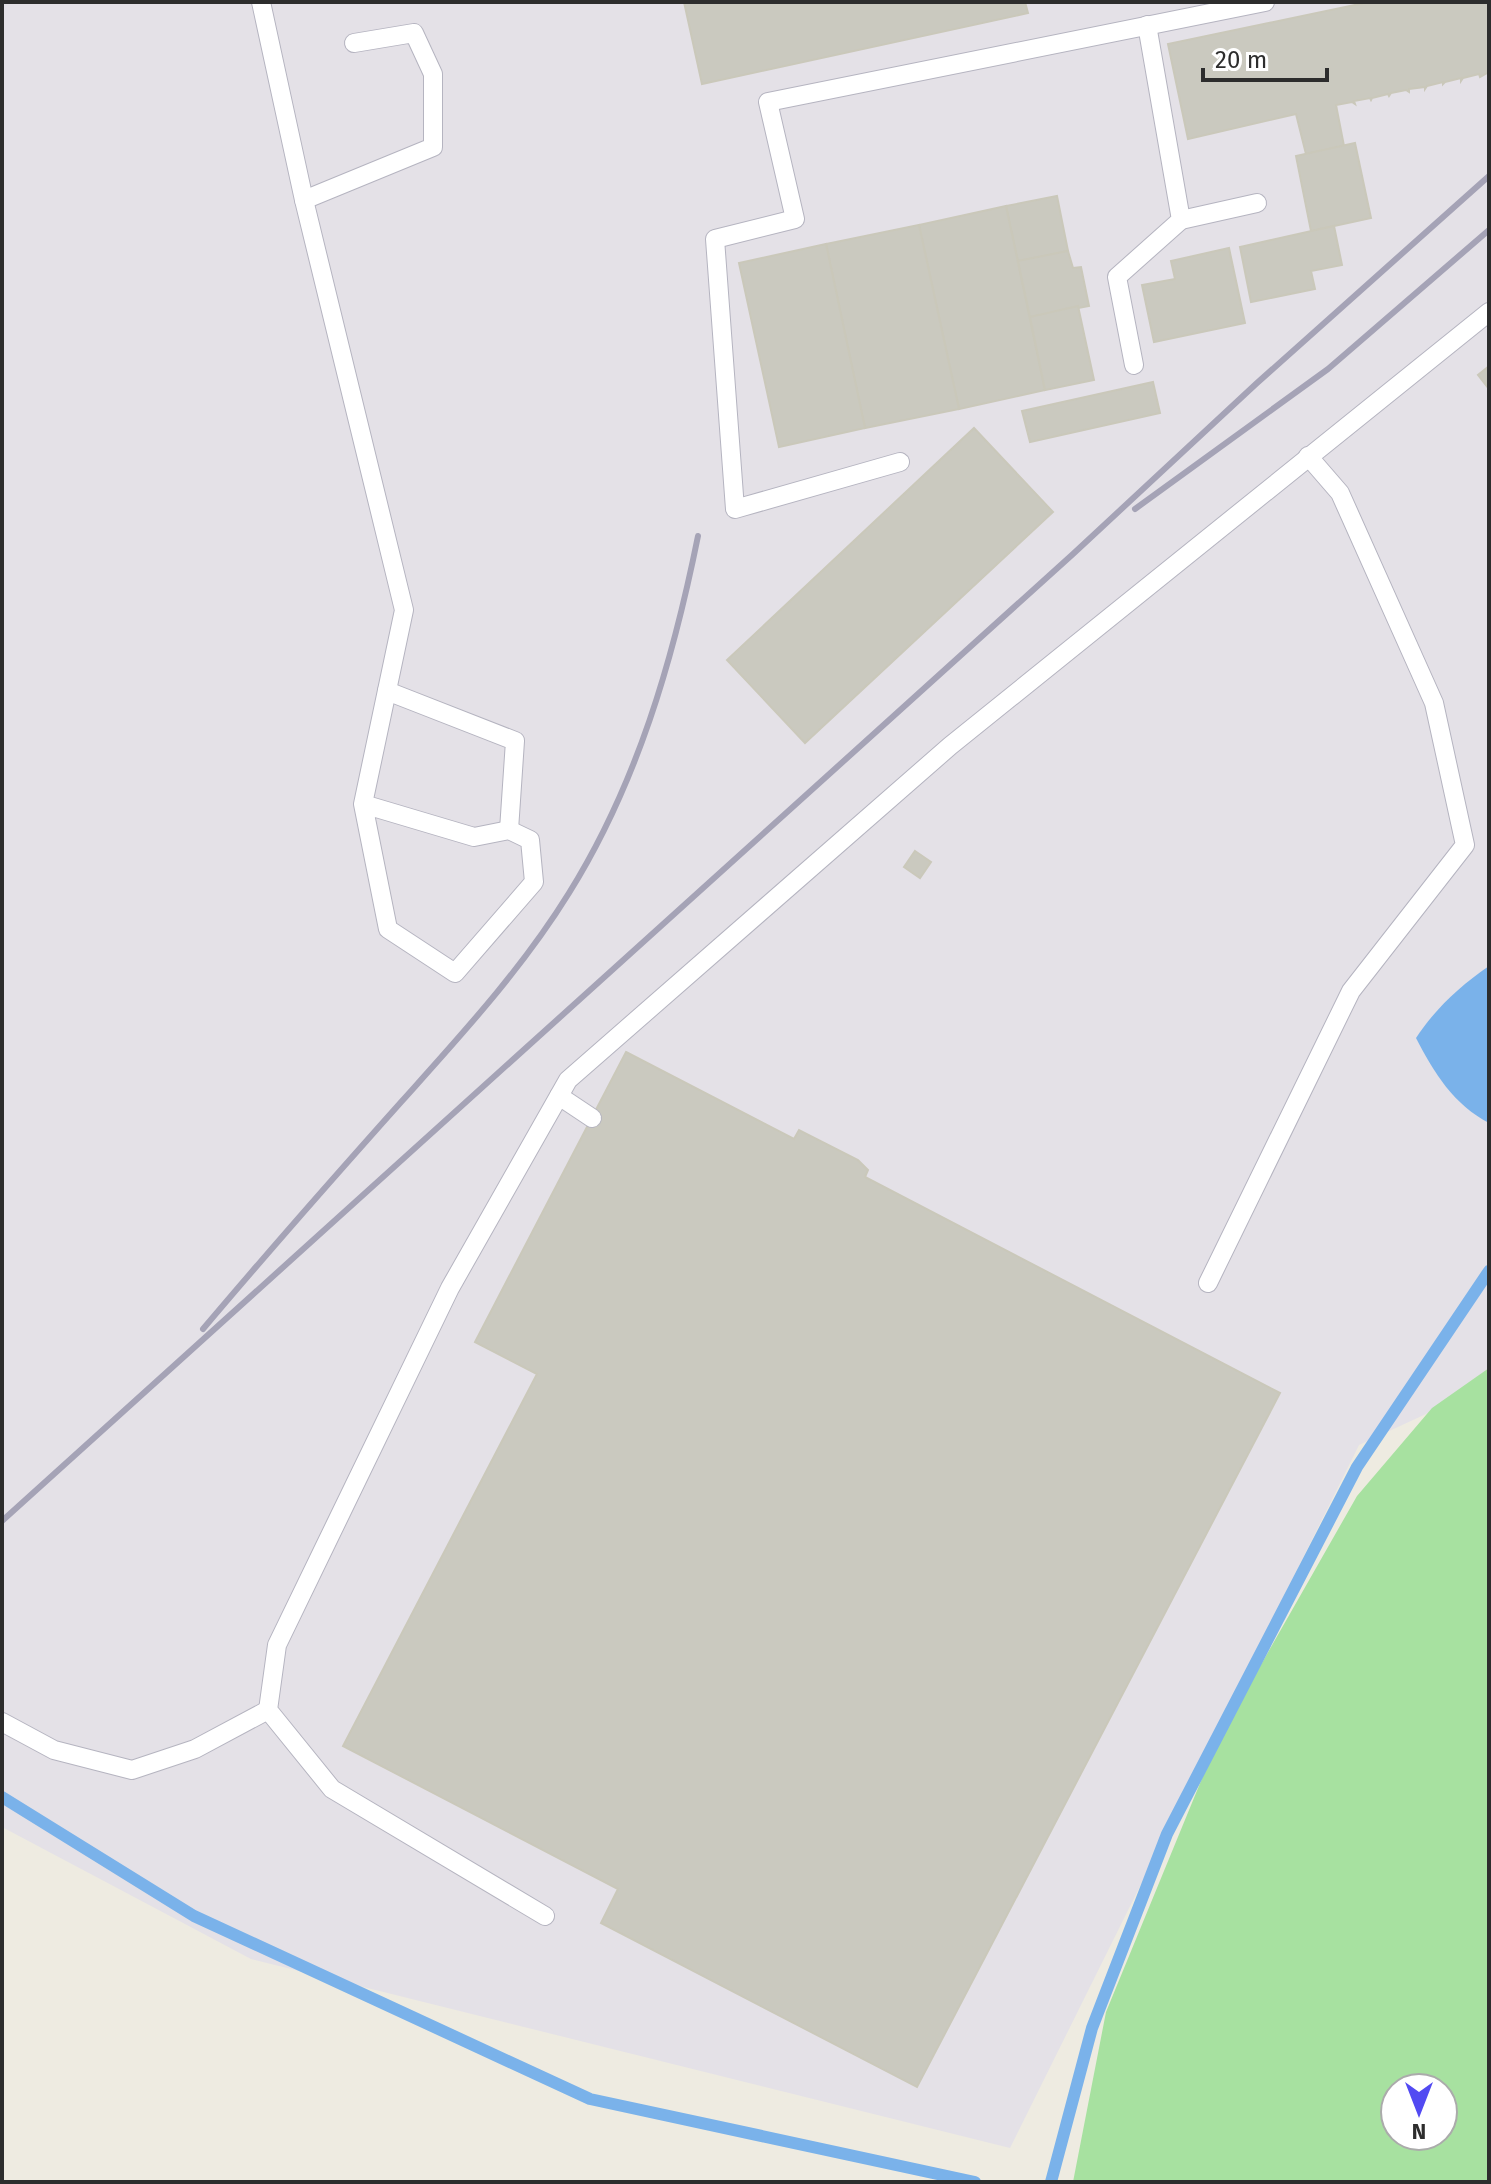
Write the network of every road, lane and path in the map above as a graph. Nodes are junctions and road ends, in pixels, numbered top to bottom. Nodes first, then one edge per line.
1 (261, 2) edge
2 (1265, 2) edge
3 (1147, 25) junction
4 (354, 43) dead end
5 (304, 200) junction
6 (1257, 203) dead end
7 (1181, 220) junction
8 (1489, 312) edge
9 (1134, 365) dead end
10 (1308, 456) junction
11 (900, 462) dead end
12 (387, 691) junction
13 (363, 804) junction
14 (509, 830) junction
15 (559, 1096) junction
16 (592, 1118) dead end
17 (1208, 1283) dead end
18 (268, 1710) junction
19 (2, 1722) edge
20 (545, 1916) dead end

1 - 5 lane
2 - 3 lane
3 - 7 lane
3 - 11 lane
4 - 5 lane
5 - 12 lane
6 - 7 lane
7 - 9 lane
8 - 10 lane
10 - 15 lane
10 - 17 lane
12 - 13 lane
12 - 14 lane
13 - 14 lane
13 - 14 lane
15 - 16 lane
15 - 18 lane
18 - 19 lane
18 - 20 lane

